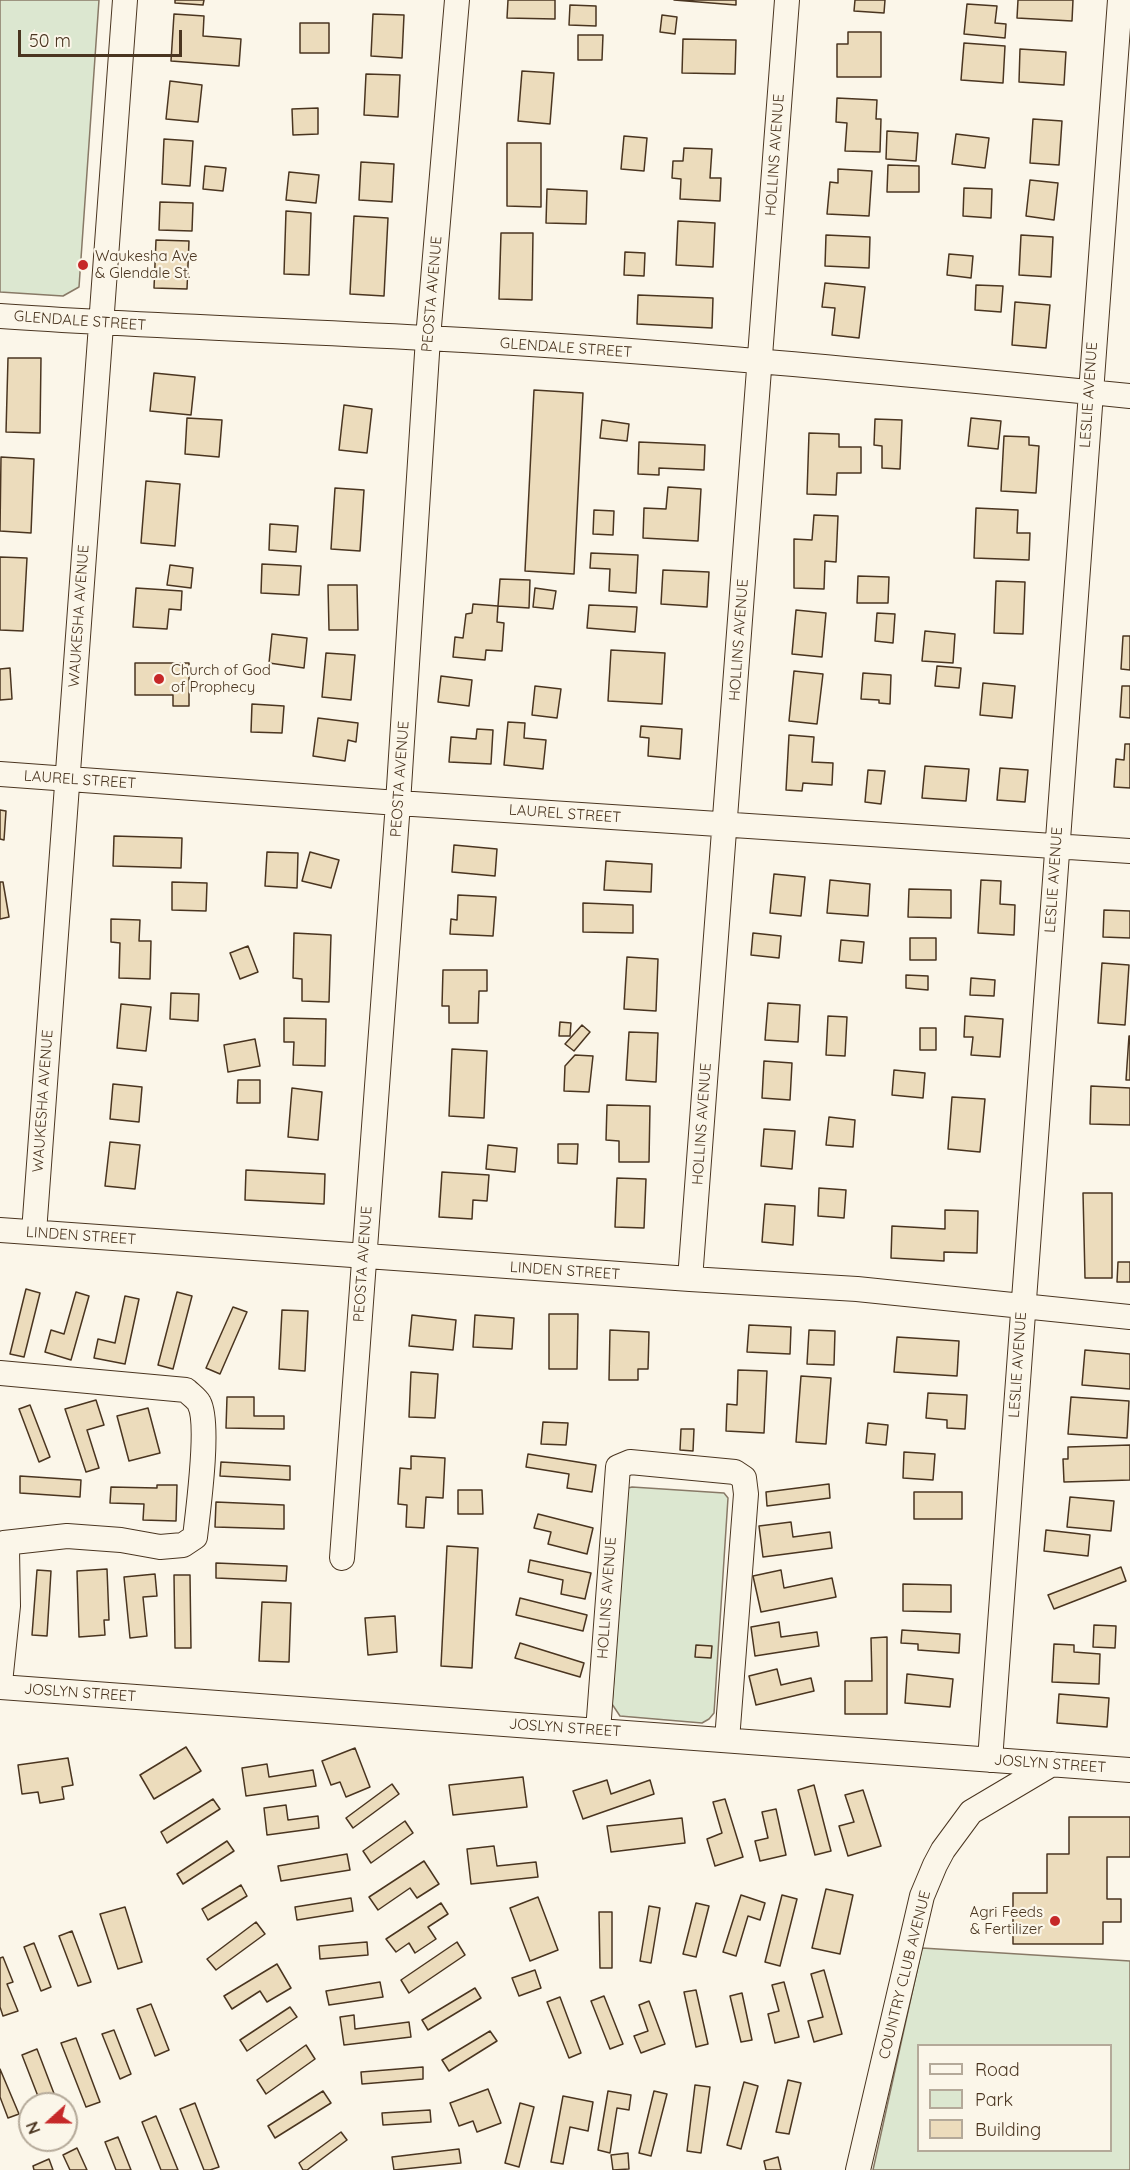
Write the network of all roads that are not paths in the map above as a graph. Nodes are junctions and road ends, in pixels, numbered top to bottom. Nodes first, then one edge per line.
1 (124, 0) edge
2 (457, 0) edge
3 (787, 0) edge
4 (1120, 0) edge
5 (0, 316) edge
6 (102, 323) junction
7 (428, 338) junction
8 (759, 362) junction
9 (1089, 392) junction
10 (1130, 396) edge
11 (0, 774) edge
12 (67, 779) junction
13 (398, 803) junction
14 (725, 824) junction
15 (1056, 846) junction
16 (1130, 851) edge
17 (0, 1230) edge
18 (34, 1233) junction
19 (364, 1257) junction
20 (690, 1279) junction
21 (1022, 1306) junction
22 (1130, 1317) edge
23 (11, 1374) edge
24 (2, 1542) edge
25 (342, 1558) dead end
26 (0, 1685) edge
27 (598, 1731) junction
28 (727, 1740) junction
29 (990, 1760) junction
30 (1052, 1764) junction
31 (1130, 1770) edge
32 (858, 2170) edge

1 - 6 street, WAUKESHA AVENUE
2 - 7 street, PEOSTA AVENUE
3 - 8 street, HOLLINS AVENUE
4 - 9 street, LESLIE AVENUE
5 - 6 street, GLENDALE STREET
6 - 7 street, GLENDALE STREET
6 - 12 street, WAUKESHA AVENUE
7 - 8 street, GLENDALE STREET
7 - 13 street, PEOSTA AVENUE
8 - 9 street, GLENDALE STREET
8 - 14 street, HOLLINS AVENUE
9 - 10 street, GLENDALE STREET
9 - 15 street, LESLIE AVENUE
11 - 12 street, LAUREL STREET
12 - 13 street, LAUREL STREET
12 - 18 street, WAUKESHA AVENUE
13 - 14 street, LAUREL STREET
13 - 19 street, PEOSTA AVENUE
14 - 15 street, LAUREL STREET
14 - 20 street, HOLLINS AVENUE
15 - 16 street, LAUREL STREET
15 - 21 street, LESLIE AVENUE
17 - 18 street, LINDEN STREET
18 - 19 street, LINDEN STREET
19 - 20 street, LINDEN STREET
19 - 25 street, PEOSTA AVENUE
20 - 21 street, LINDEN STREET
21 - 22 street, LINDEN STREET
21 - 29 street, LESLIE AVENUE
23 - 24 street
24 - 26 street
26 - 27 street, JOSLYN STREET
27 - 28 street, JOSLYN STREET
27 - 28 street, HOLLINS AVENUE
28 - 29 street, JOSLYN STREET
29 - 30 street, JOSLYN STREET
30 - 31 street, JOSLYN STREET
30 - 32 street, COUNTRY CLUB AVENUE

